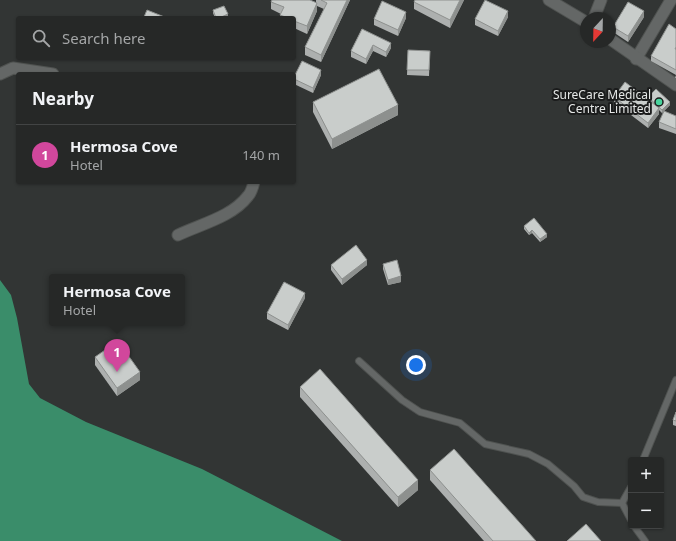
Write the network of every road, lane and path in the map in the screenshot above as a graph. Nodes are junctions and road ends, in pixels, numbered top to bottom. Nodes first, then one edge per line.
1 (549, 0) edge
2 (601, 0) edge
3 (671, 0) edge
4 (596, 12) edge
5 (580, 18) edge
6 (616, 44) edge
7 (636, 59) junction
8 (40, 72) edge
9 (0, 74) edge
10 (676, 85) edge
11 (253, 184) edge
12 (178, 235) dead end
13 (359, 361) dead end
14 (676, 380) edge
15 (644, 457) edge
16 (628, 493) edge
17 (622, 504) junction
18 (628, 515) edge
19 (636, 529) edge
20 (645, 541) edge

1 - 5 street
2 - 4 street
3 - 7 street
6 - 7 street
7 - 10 street
8 - 9 street
11 - 12 street
13 - 17 lane
14 - 15 lane
16 - 17 lane
17 - 18 lane
19 - 20 lane

